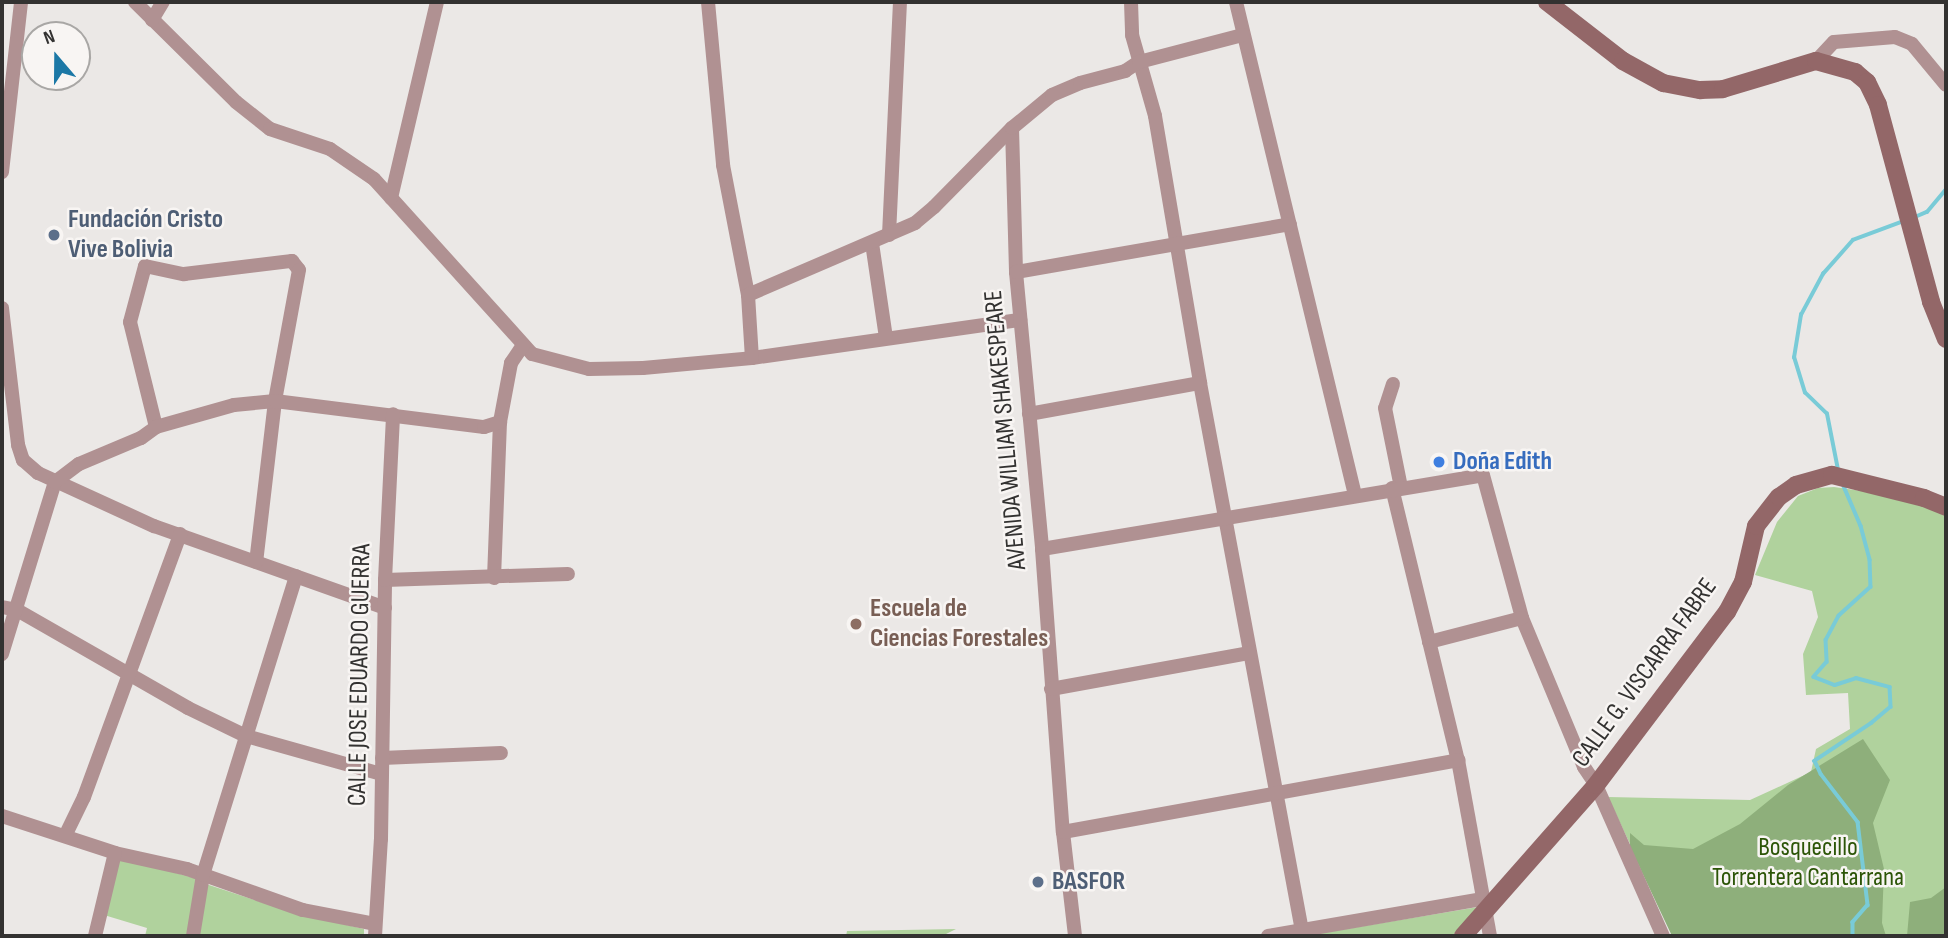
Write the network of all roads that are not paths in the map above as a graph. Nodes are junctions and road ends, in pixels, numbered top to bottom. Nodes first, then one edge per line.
1 (22, 2) edge
2 (135, 2) edge
3 (163, 2) edge
4 (437, 2) edge
5 (708, 2) edge
6 (900, 2) edge
7 (1131, 2) edge
8 (1236, 2) edge
9 (1547, 2) edge
10 (152, 20) junction
11 (1243, 35) junction
12 (1816, 61) junction
13 (1139, 62) junction
14 (1946, 85) edge
15 (1012, 128) junction
16 (2, 172) edge
17 (391, 198) junction
18 (1290, 225) junction
19 (889, 235) junction
20 (872, 243) junction
21 (1177, 243) junction
22 (1016, 272) junction
23 (748, 295) junction
24 (2, 308) edge
25 (1020, 320) junction
26 (886, 338) junction
27 (1946, 339) edge
28 (523, 345) junction
29 (5, 350) edge
30 (752, 358) junction
31 (1200, 383) junction
32 (1393, 384) dead end
33 (275, 401) junction
34 (393, 414) junction
35 (1029, 414) junction
36 (500, 422) junction
37 (156, 427) junction
38 (55, 482) junction
39 (1396, 488) junction
40 (1355, 495) junction
41 (1946, 507) edge
42 (1225, 517) junction
43 (180, 534) junction
44 (1042, 549) junction
45 (256, 562) junction
46 (568, 575) dead end
47 (296, 576) junction
48 (494, 578) junction
49 (385, 580) junction
50 (2, 607) edge
51 (385, 608) junction
52 (17, 610) junction
53 (1522, 618) junction
54 (1429, 642) junction
55 (1250, 653) junction
56 (2, 654) edge
57 (129, 674) junction
58 (1051, 689) junction
59 (246, 736) junction
60 (500, 753) dead end
61 (383, 758) junction
62 (1458, 760) junction
63 (381, 774) junction
64 (1596, 785) junction
65 (1277, 792) junction
66 (2, 816) edge
67 (1063, 832) junction
68 (66, 834) junction
69 (116, 853) junction
70 (203, 875) junction
71 (1484, 905) junction
72 (374, 930) edge
73 (1302, 933) edge
74 (95, 936) edge
75 (193, 936) edge
76 (1075, 936) edge
77 (1268, 936) edge
78 (1463, 936) edge
79 (1490, 936) edge
80 (1663, 936) edge

1 - 16 street
2 - 10 street
3 - 10 street
4 - 17 street
5 - 23 street
6 - 19 street
7 - 13 street
8 - 11 street
9 - 12 street
10 - 17 street
11 - 13 street
11 - 18 street
12 - 14 street
12 - 27 street
13 - 15 street
13 - 21 street
15 - 19 street
15 - 22 street, AVENIDA WILLIAM SHAKESPEARE
17 - 28 street
18 - 21 street
18 - 40 street
19 - 20 street
20 - 23 street
20 - 26 street
21 - 22 street
21 - 31 street
22 - 25 street, AVENIDA WILLIAM SHAKESPEARE
23 - 30 street
24 - 29 street
25 - 26 street
25 - 35 street, AVENIDA WILLIAM SHAKESPEARE
26 - 30 street
28 - 30 street
28 - 36 street
29 - 38 street
31 - 35 street
31 - 42 street
32 - 39 street
33 - 34 street
33 - 37 street
33 - 37 street
33 - 45 street
34 - 36 street
34 - 49 street, CALLE JOSE EDUARDO GUERRA
35 - 44 street, AVENIDA WILLIAM SHAKESPEARE
36 - 48 street
37 - 38 street
38 - 43 street
38 - 52 street
39 - 40 street
39 - 53 street
39 - 54 street
40 - 42 street
41 - 64 street, CALLE G. VISCARRA FABRE
42 - 44 street
42 - 55 street
43 - 45 street
43 - 57 street
44 - 58 street, AVENIDA WILLIAM SHAKESPEARE
45 - 47 street
46 - 48 street
47 - 51 street
47 - 59 street
48 - 49 street
49 - 51 street, CALLE JOSE EDUARDO GUERRA
50 - 52 street
51 - 61 street, CALLE JOSE EDUARDO GUERRA
52 - 56 street
52 - 57 street
53 - 54 street
53 - 64 street
54 - 62 street
55 - 58 street
55 - 65 street
57 - 59 street
57 - 68 street
58 - 67 street, AVENIDA WILLIAM SHAKESPEARE
59 - 63 street
59 - 70 street
60 - 61 street
61 - 63 street, CALLE JOSE EDUARDO GUERRA
62 - 65 street
62 - 71 street
63 - 72 street, CALLE JOSE EDUARDO GUERRA
64 - 71 street, CALLE G. VISCARRA FABRE
64 - 80 street
65 - 67 street
65 - 73 street
66 - 68 street
67 - 76 street, AVENIDA WILLIAM SHAKESPEARE
68 - 69 street
69 - 70 street
69 - 74 street
70 - 72 street
70 - 75 street
71 - 73 street
71 - 78 street, CALLE G. VISCARRA FABRE
71 - 79 street
73 - 77 street

